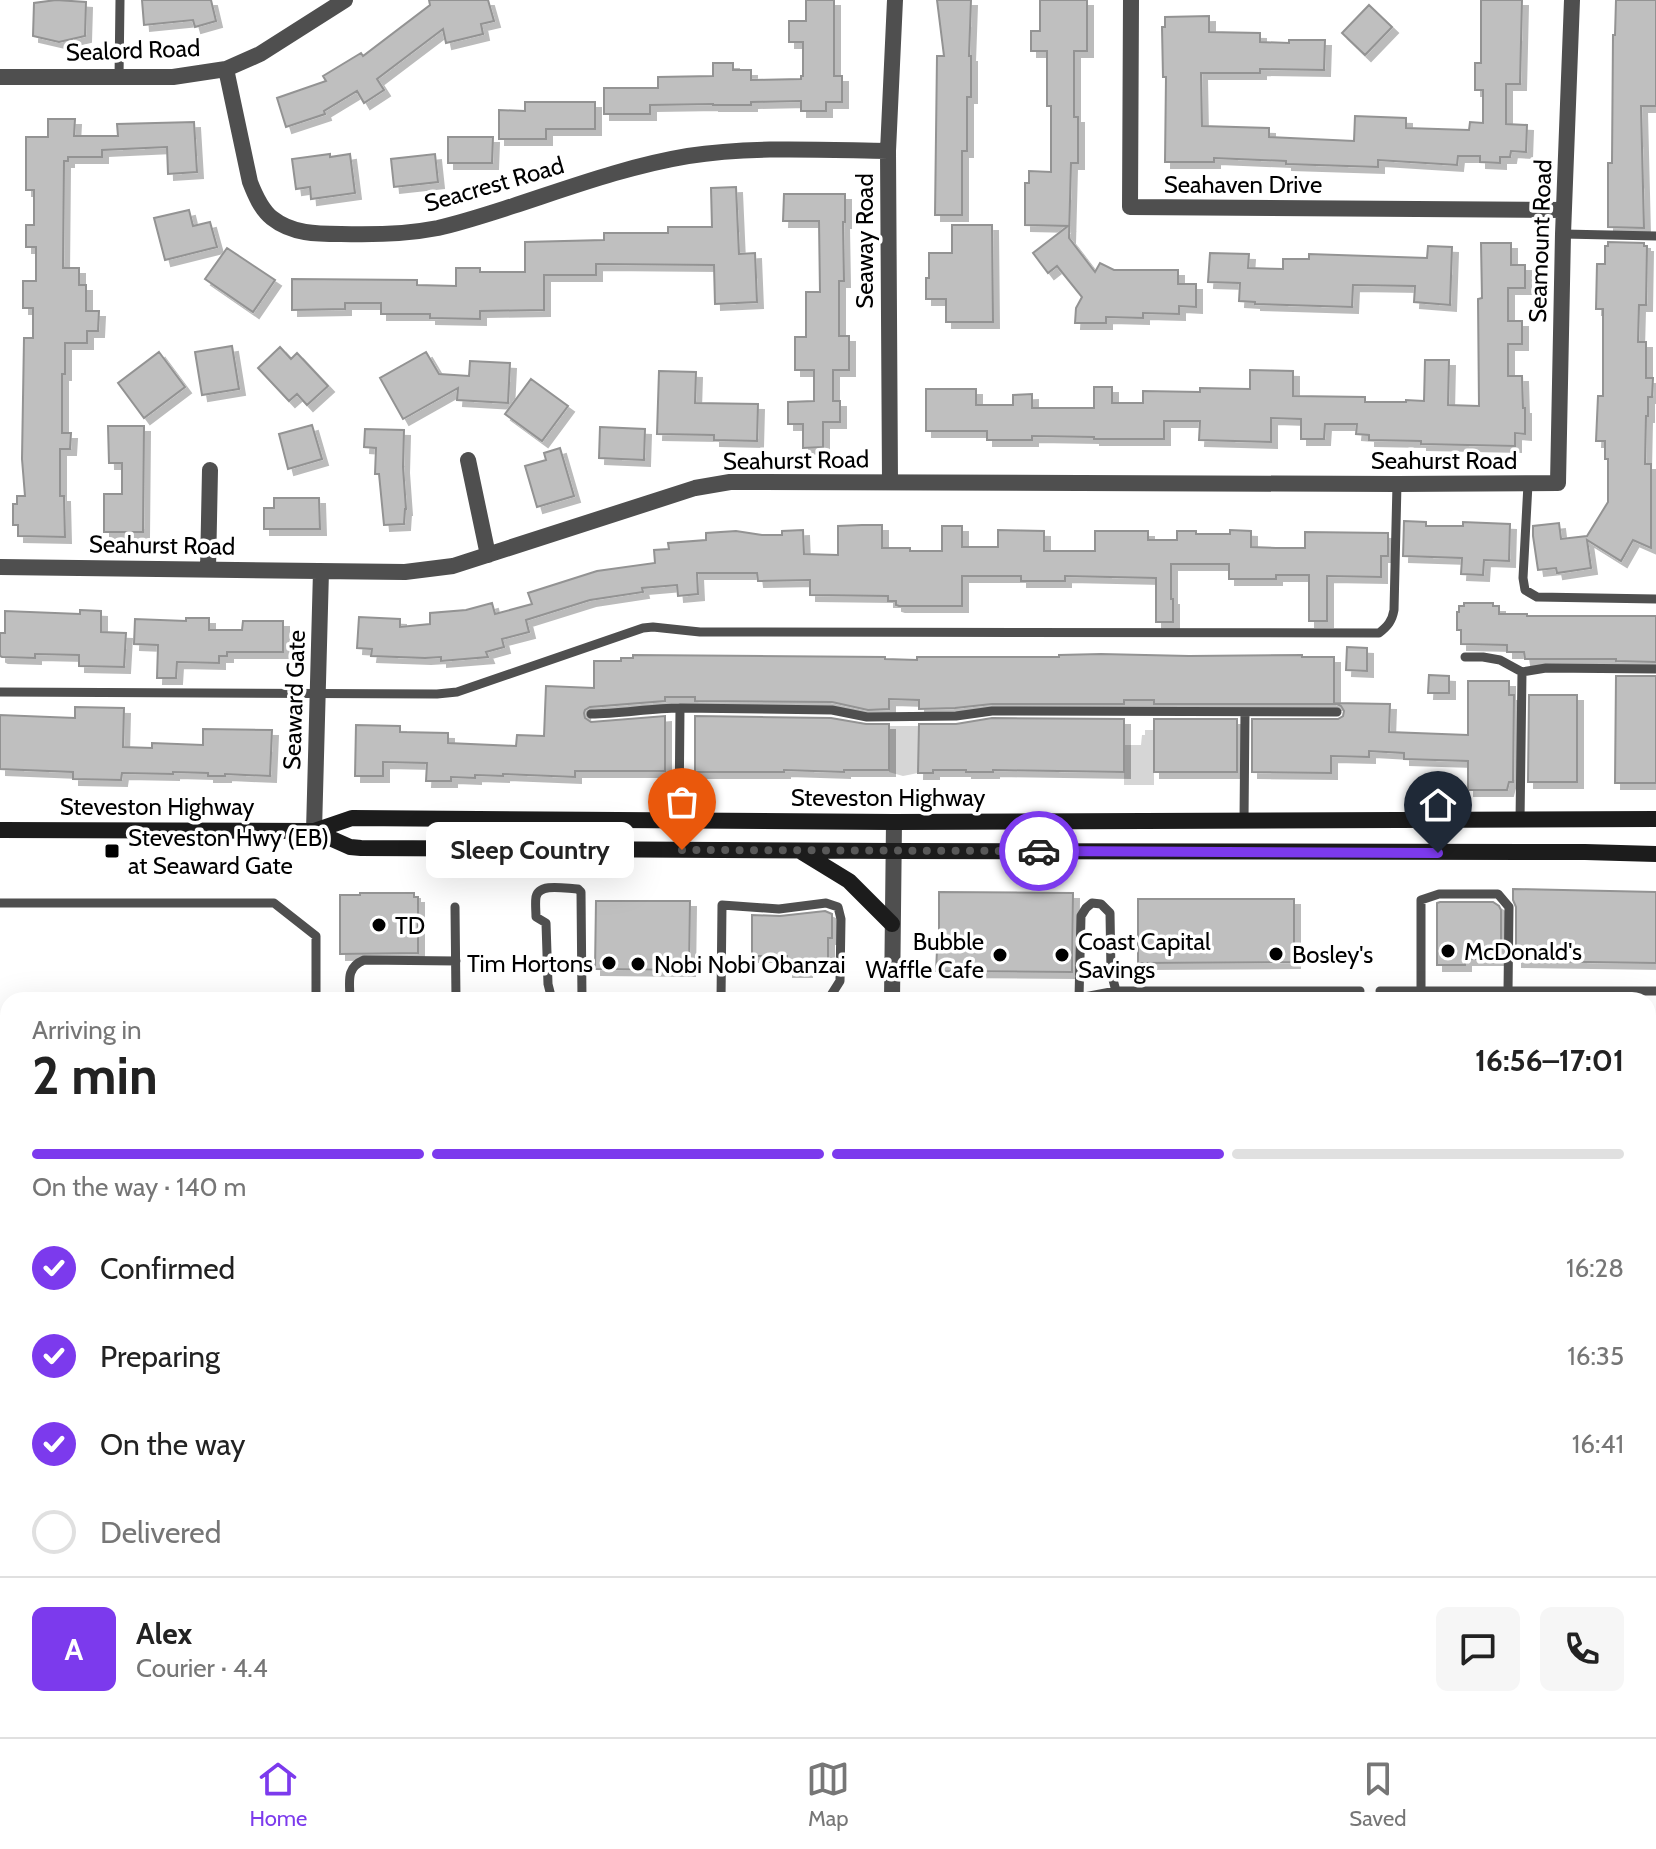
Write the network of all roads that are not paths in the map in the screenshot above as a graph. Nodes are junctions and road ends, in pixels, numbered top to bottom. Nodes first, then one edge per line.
1 (120, 0) edge
2 (345, 0) edge
3 (895, 0) edge
4 (1131, 0) edge
5 (1572, 0) edge
6 (226, 69) junction
7 (0, 77) edge
8 (119, 78) junction
9 (888, 151) junction
10 (1564, 210) junction
11 (1563, 234) junction
12 (1656, 236) edge
13 (468, 460) dead end
14 (210, 470) dead end
15 (890, 482) junction
16 (1558, 483) joint
17 (1397, 484) junction
18 (1528, 484) junction
19 (488, 555) junction
20 (0, 567) edge
21 (208, 569) junction
22 (321, 571) junction
23 (1656, 599) edge
24 (1465, 657) dead end
25 (1656, 669) edge
26 (1522, 672) junction
27 (0, 692) edge
28 (318, 692) junction
29 (680, 708) junction
30 (1245, 712) junction
31 (1337, 712) dead end
32 (591, 714) dead end
33 (1656, 819) edge
34 (679, 820) junction
35 (1244, 821) junction
36 (1520, 821) junction
37 (894, 822) junction
38 (0, 830) edge
39 (314, 831) junction
40 (1656, 842) edge
41 (798, 850) junction
42 (894, 851) junction
43 (1585, 852) junction
44 (1656, 854) edge
45 (0, 903) edge
46 (455, 907) dead end
47 (892, 924) junction
48 (456, 961) junction
49 (1116, 991) junction
50 (1360, 991) dead end
51 (1380, 991) dead end
52 (1421, 991) junction
53 (1508, 991) junction
54 (316, 992) edge
55 (350, 992) edge
56 (456, 992) edge
57 (550, 992) edge
58 (582, 992) edge
59 (721, 992) edge
60 (833, 992) edge
61 (892, 992) edge
62 (1079, 992) edge
63 (1111, 992) edge
64 (1540, 992) edge

1 - 8 lane
2 - 6 street, Sealord Road
3 - 9 street, Seaway Road
4 - 10 street, Seahaven Drive
5 - 10 street, Seamount Road
6 - 8 street, Sealord Road
6 - 9 street, Seacrest Road
7 - 8 street, Sealord Road
9 - 15 street, Seaway Road
10 - 11 street, Seamount Road
11 - 12 lane
11 - 16 street, Seamount Road
13 - 19 street
14 - 21 street
15 - 17 street, Seahurst Road
15 - 19 street, Seahurst Road
16 - 18 street, Seahurst Road
17 - 18 street, Seahurst Road
17 - 28 lane
18 - 23 lane
19 - 22 street, Seahurst Road
20 - 21 street, Seahurst Road
21 - 22 street, Seahurst Road
22 - 28 street, Seaward Gate
24 - 26 lane
25 - 26 lane
26 - 36 lane
27 - 28 lane
28 - 39 street, Seaward Gate
29 - 30 lane
29 - 32 lane
29 - 34 lane
30 - 31 lane
30 - 35 lane
33 - 36 main road, Steveston Highway
34 - 37 main road, Steveston Highway
34 - 39 main road, Steveston Highway
35 - 36 main road, Steveston Highway
35 - 37 main road, Steveston Highway
37 - 42 street
38 - 39 main road, Steveston Highway
39 - 41 main road, Steveston Highway
40 - 43 main road, Steveston Highway
41 - 42 main road, Steveston Highway
41 - 47 main road
42 - 43 main road, Steveston Highway
42 - 47 street
43 - 44 main road, Steveston Highway
45 - 54 lane
46 - 48 lane
47 - 61 street
48 - 55 lane
48 - 56 lane
49 - 50 lane
49 - 62 lane
49 - 63 lane
51 - 52 lane
52 - 53 lane
52 - 53 lane
53 - 64 lane
57 - 58 lane
59 - 60 lane

